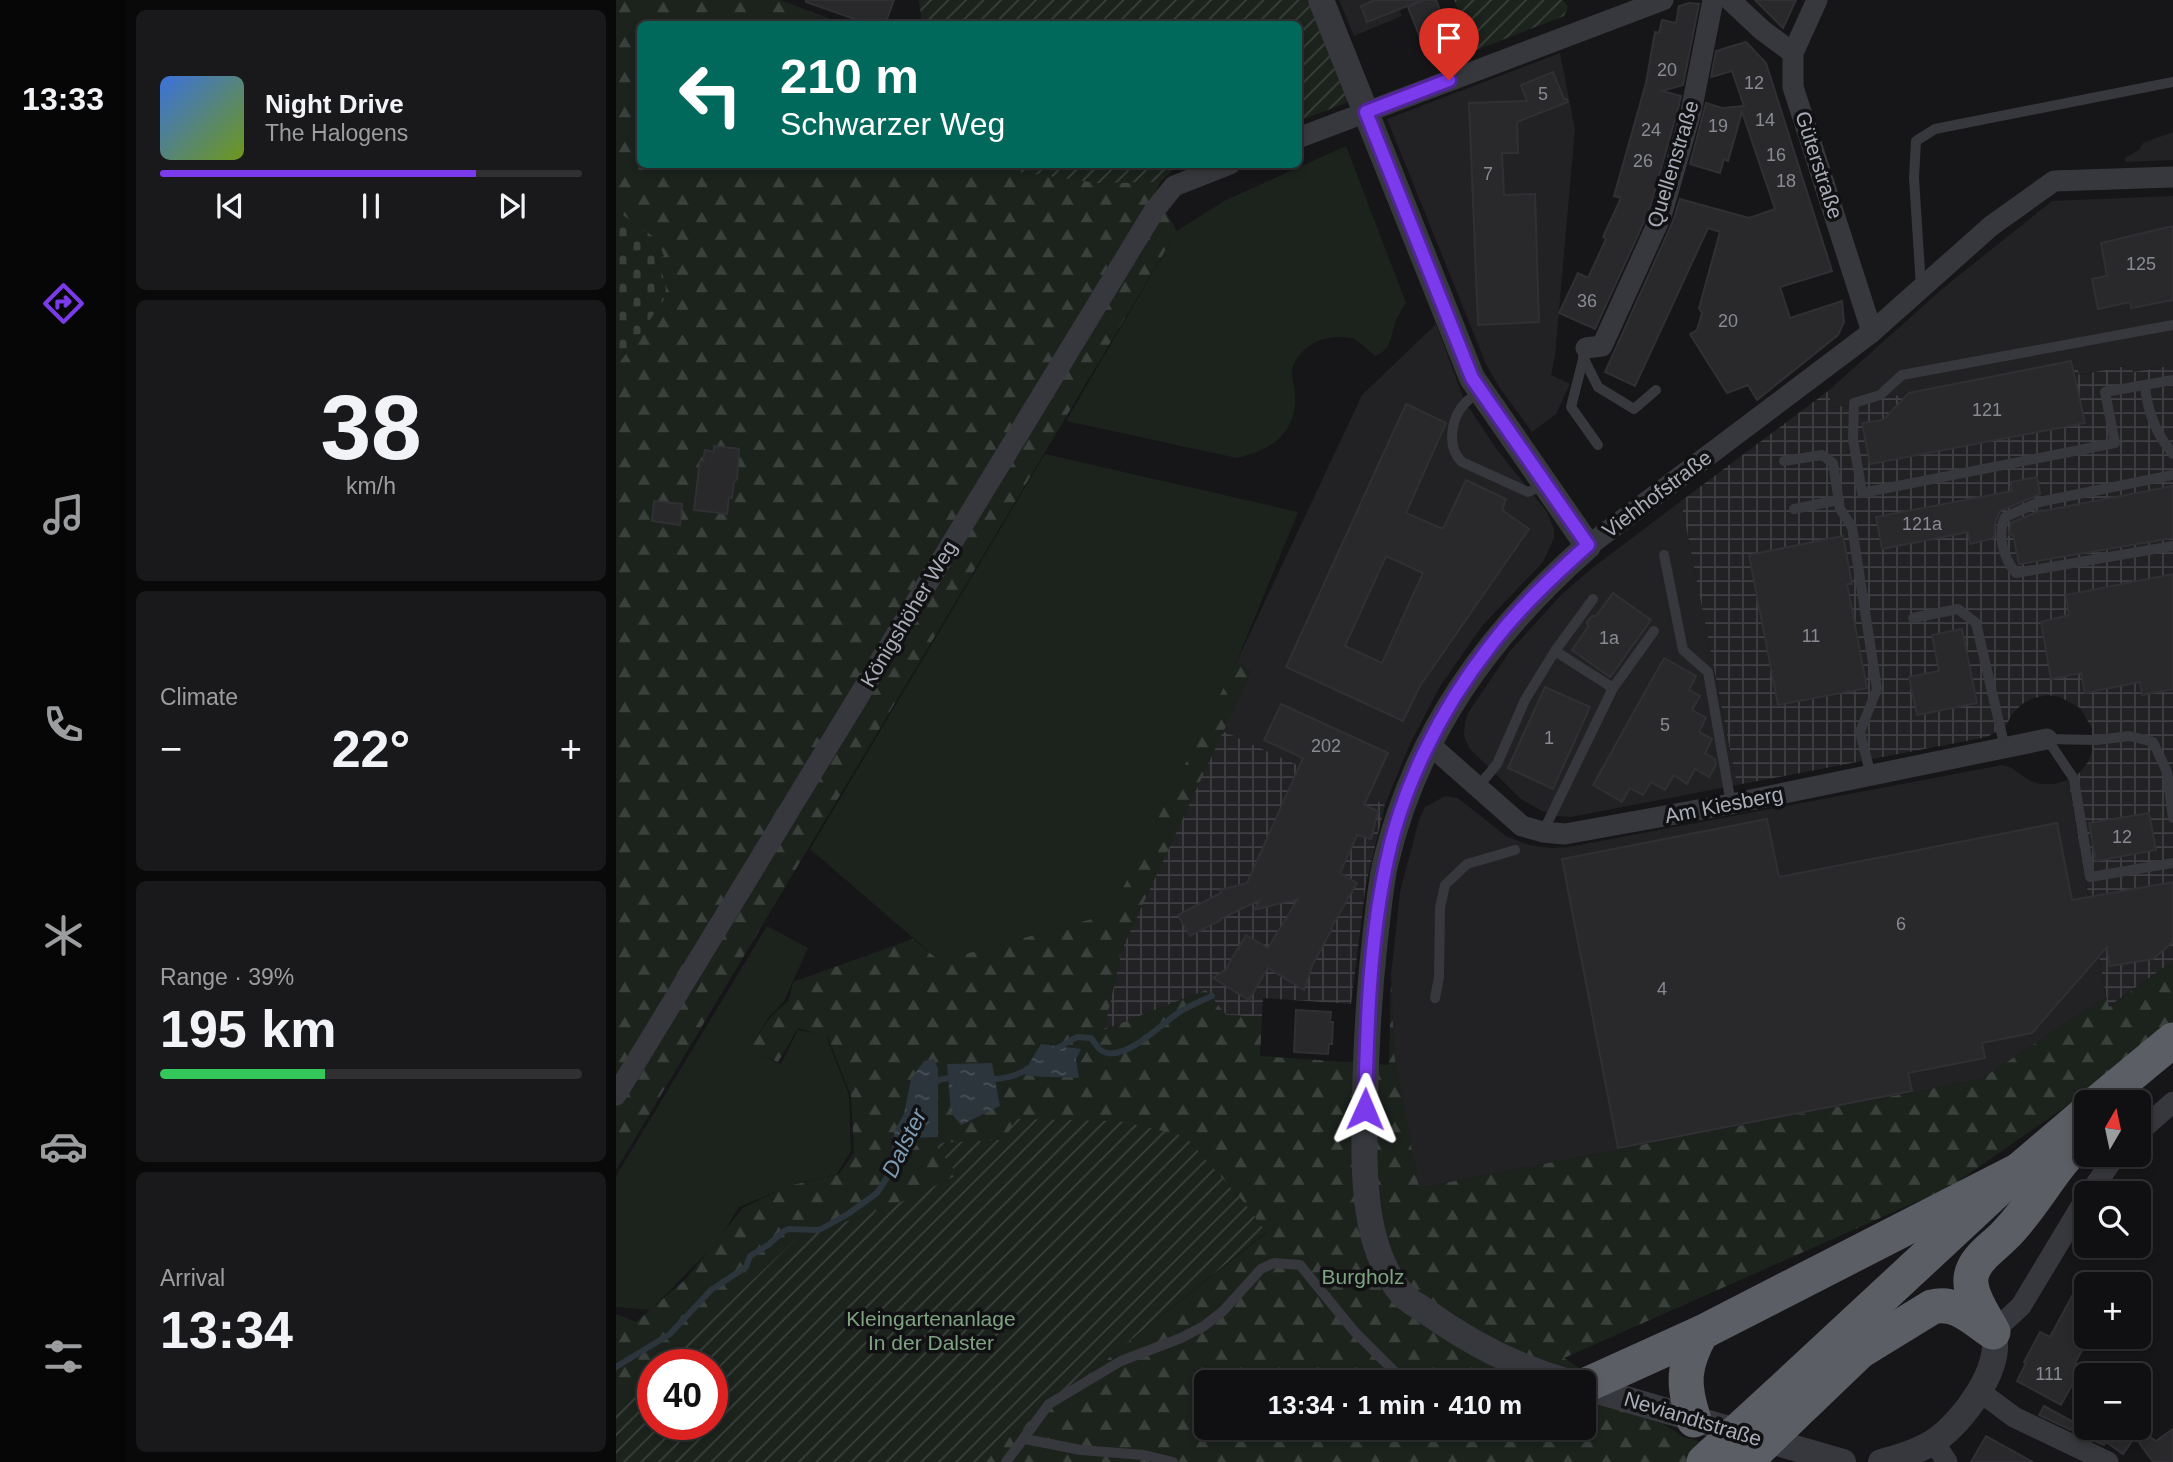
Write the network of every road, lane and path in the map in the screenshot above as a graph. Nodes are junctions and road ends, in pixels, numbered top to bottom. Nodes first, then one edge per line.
1 (1321, 0) edge
2 (1663, 0) edge
3 (1713, 0) edge
4 (1730, 0) edge
5 (1817, 0) edge
6 (1793, 53) junction
7 (2173, 82) edge
8 (1366, 112) junction
9 (1302, 136) edge
10 (1220, 168) edge
11 (2173, 177) edge
12 (1921, 287) junction
13 (2173, 325) edge
14 (1872, 332) junction
15 (1585, 353) junction
16 (2173, 380) edge
17 (2145, 385) junction
18 (1656, 390) dead end
19 (1480, 393) junction
20 (1598, 444) dead end
21 (2173, 454) edge
22 (1784, 461) dead end
23 (2173, 475) edge
24 (1545, 485) junction
25 (1839, 500) junction
26 (1794, 509) dead end
27 (1588, 545) junction
28 (2173, 546) edge
29 (1664, 555) dead end
30 (1593, 599) dead end
31 (1913, 618) dead end
32 (1654, 631) dead end
33 (1555, 651) junction
34 (1613, 688) junction
35 (2048, 739) junction
36 (1429, 744) junction
37 (2005, 748) junction
38 (1871, 776) junction
39 (1477, 788) junction
40 (1731, 804) junction
41 (2173, 818) edge
42 (1542, 832) junction
43 (1515, 850) dead end
44 (2173, 863) edge
45 (1435, 998) dead end
46 (2173, 1040) edge
47 (2173, 1064) edge
48 (2113, 1090) edge
49 (2140, 1090) edge
50 (616, 1095) edge
51 (2173, 1102) edge
52 (2151, 1121) edge
53 (2074, 1123) edge
54 (2074, 1146) edge
55 (2074, 1147) edge
56 (2019, 1170) junction
57 (2074, 1218) edge
58 (1993, 1332) junction
59 (1701, 1333) junction
60 (1856, 1354) junction
61 (1393, 1370) edge
62 (1542, 1370) edge
63 (1596, 1370) edge
64 (1596, 1390) edge
65 (1979, 1391) junction
66 (1792, 1399) junction
67 (1694, 1420) junction
68 (1025, 1439) junction
69 (1941, 1452) edge
70 (1006, 1462) edge
71 (1173, 1462) edge
72 (1704, 1462) edge
73 (1745, 1462) edge
74 (1843, 1462) edge
75 (1881, 1462) edge
76 (2108, 1462) edge

1 - 8 street
2 - 8 street
3 - 15 street, Quellenstraße
4 - 6 street
5 - 6 street, Güterstraße
6 - 14 street, Güterstraße
7 - 12 lane
8 - 9 street
8 - 19 street
10 - 50 street, Königshöher Weg
11 - 12 street, Viehhofstraße
12 - 14 street, Viehhofstraße
13 - 17 lane
14 - 27 street, Viehhofstraße
15 - 18 lane
15 - 20 lane
16 - 17 lane
17 - 21 lane
19 - 24 street
19 - 24 lane
22 - 25 lane
23 - 28 lane
24 - 27 street
25 - 26 lane
25 - 38 lane
27 - 36 street, Viehhofstraße
29 - 40 lane
30 - 33 lane
31 - 37 lane
32 - 34 lane
33 - 34 lane
33 - 39 lane
34 - 42 lane
35 - 37 street, Am Kiesberg
35 - 41 lane
35 - 44 lane
36 - 39 street, Am Kiesberg
36 - 62 street, Viehhofstraße
37 - 38 street, Am Kiesberg
38 - 40 street, Am Kiesberg
39 - 42 street, Am Kiesberg
40 - 42 street, Am Kiesberg
43 - 45 lane
46 - 48 highway
47 - 49 highway
51 - 52 street
53 - 56 highway
54 - 60 highway
55 - 58 highway
56 - 59 highway
56 - 66 highway
57 - 58 street
58 - 60 highway
58 - 65 street
59 - 63 highway
59 - 67 highway
60 - 66 highway
61 - 68 lane
64 - 67 street, Neviandtstraße
65 - 69 street
65 - 76 street
66 - 72 highway, bridge
66 - 73 highway, bridge
67 - 74 street, Neviandtstraße
68 - 70 lane
68 - 71 lane
69 - 75 street

